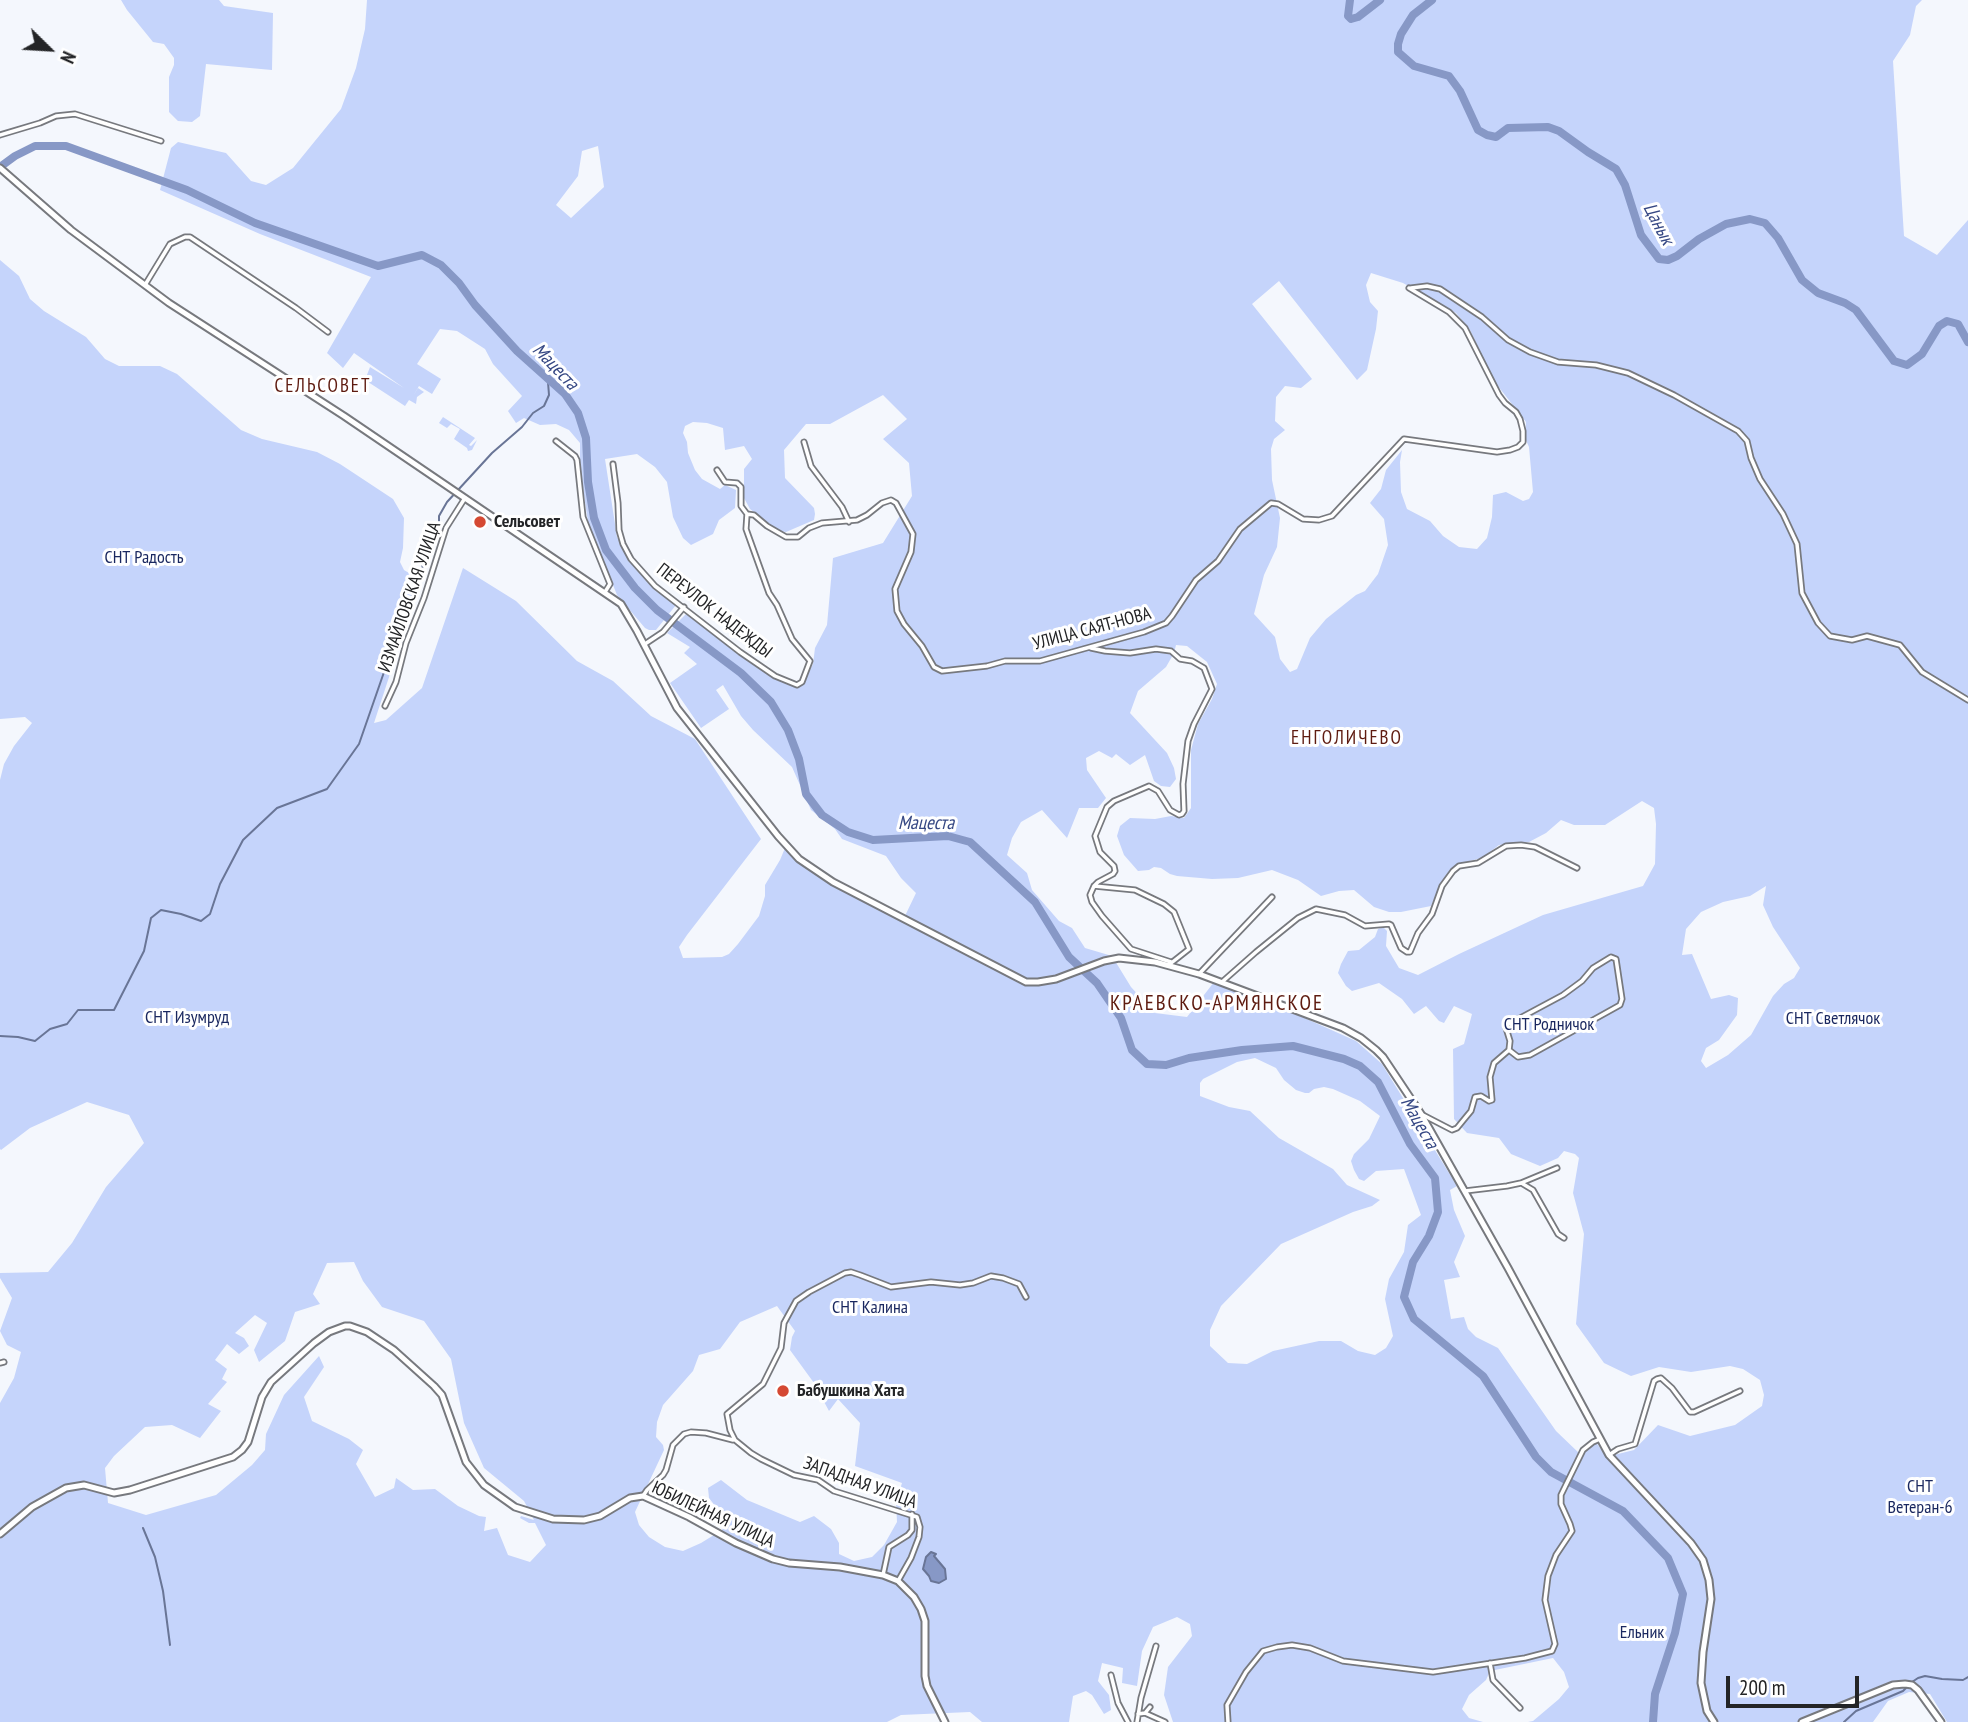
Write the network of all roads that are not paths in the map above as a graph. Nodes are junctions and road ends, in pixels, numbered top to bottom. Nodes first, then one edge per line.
1 (0, 135) edge
2 (161, 141) dead end
3 (0, 168) edge
4 (145, 285) junction
5 (328, 332) dead end
6 (556, 441) dead end
7 (804, 442) dead end
8 (613, 464) dead end
9 (717, 471) dead end
10 (463, 497) junction
11 (747, 514) junction
12 (849, 522) junction
13 (605, 592) junction
14 (684, 607) junction
15 (645, 645) junction
16 (1088, 648) junction
17 (1968, 700) edge
18 (385, 706) dead end
19 (1577, 868) dead end
20 (1094, 886) junction
21 (1272, 897) dead end
22 (1170, 964) junction
23 (1199, 974) junction
24 (1222, 982) junction
25 (1508, 1049) junction
26 (1421, 1114) junction
27 (1557, 1168) dead end
28 (1521, 1183) junction
29 (1465, 1191) junction
30 (1564, 1238) dead end
31 (1026, 1297) dead end
32 (1740, 1391) dead end
33 (730, 1430) junction
34 (725, 1437) junction
35 (1600, 1439) junction
36 (735, 1440) junction
37 (1609, 1455) junction
38 (643, 1496) junction
39 (912, 1514) junction
40 (0, 1534) edge
41 (883, 1575) junction
42 (898, 1581) junction
43 (1156, 1646) dead end
44 (1490, 1663) junction
45 (1111, 1675) dead end
46 (1150, 1707) dead end
47 (1520, 1708) dead end
48 (1145, 1713) junction
49 (1138, 1714) junction
50 (945, 1722) edge
51 (1128, 1722) edge
52 (1137, 1722) edge
53 (1165, 1722) edge
54 (1228, 1722) edge
55 (1714, 1722) edge
56 (1802, 1722) edge
57 (1941, 1722) edge

1 - 2 street
3 - 4 street
4 - 5 street
4 - 10 street
6 - 13 street
7 - 12 street
8 - 14 street, ПЕРЕУЛОК НАДЕЖДЫ
9 - 11 street
10 - 13 street
10 - 18 street, ИЗМАЙЛОВСКАЯ УЛИЦА
11 - 12 street, УЛИЦА САЯТ-НОВА
11 - 14 street, ПЕРЕУЛОК НАДЕЖДЫ
12 - 16 street, УЛИЦА САЯТ-НОВА
13 - 15 street
14 - 15 street
15 - 22 street
16 - 17 street, УЛИЦА САЯТ-НОВА
16 - 20 street
19 - 24 street
20 - 22 street
20 - 22 street
21 - 23 street
22 - 23 street
23 - 24 street
24 - 26 street
25 - 25 street
25 - 26 street
26 - 29 street
27 - 28 street
28 - 29 street
28 - 30 street
29 - 35 street
31 - 33 street
32 - 37 street
33 - 34 street
33 - 36 street
34 - 36 street
34 - 38 street
35 - 37 street
35 - 44 street
36 - 39 street, ЗАПАДНАЯ УЛИЦА
37 - 55 street
38 - 40 street, ЮБИЛЕЙНАЯ УЛИЦА
38 - 41 street, ЮБИЛЕЙНАЯ УЛИЦА
39 - 41 street
39 - 42 street, ЗАПАДНАЯ УЛИЦА
41 - 42 street, ЮБИЛЕЙНАЯ УЛИЦА
42 - 50 street, ЮБИЛЕЙНАЯ УЛИЦА
43 - 49 street
44 - 47 street
44 - 54 street
45 - 51 street
46 - 48 street
48 - 49 street
48 - 53 street
49 - 52 street
56 - 57 street

